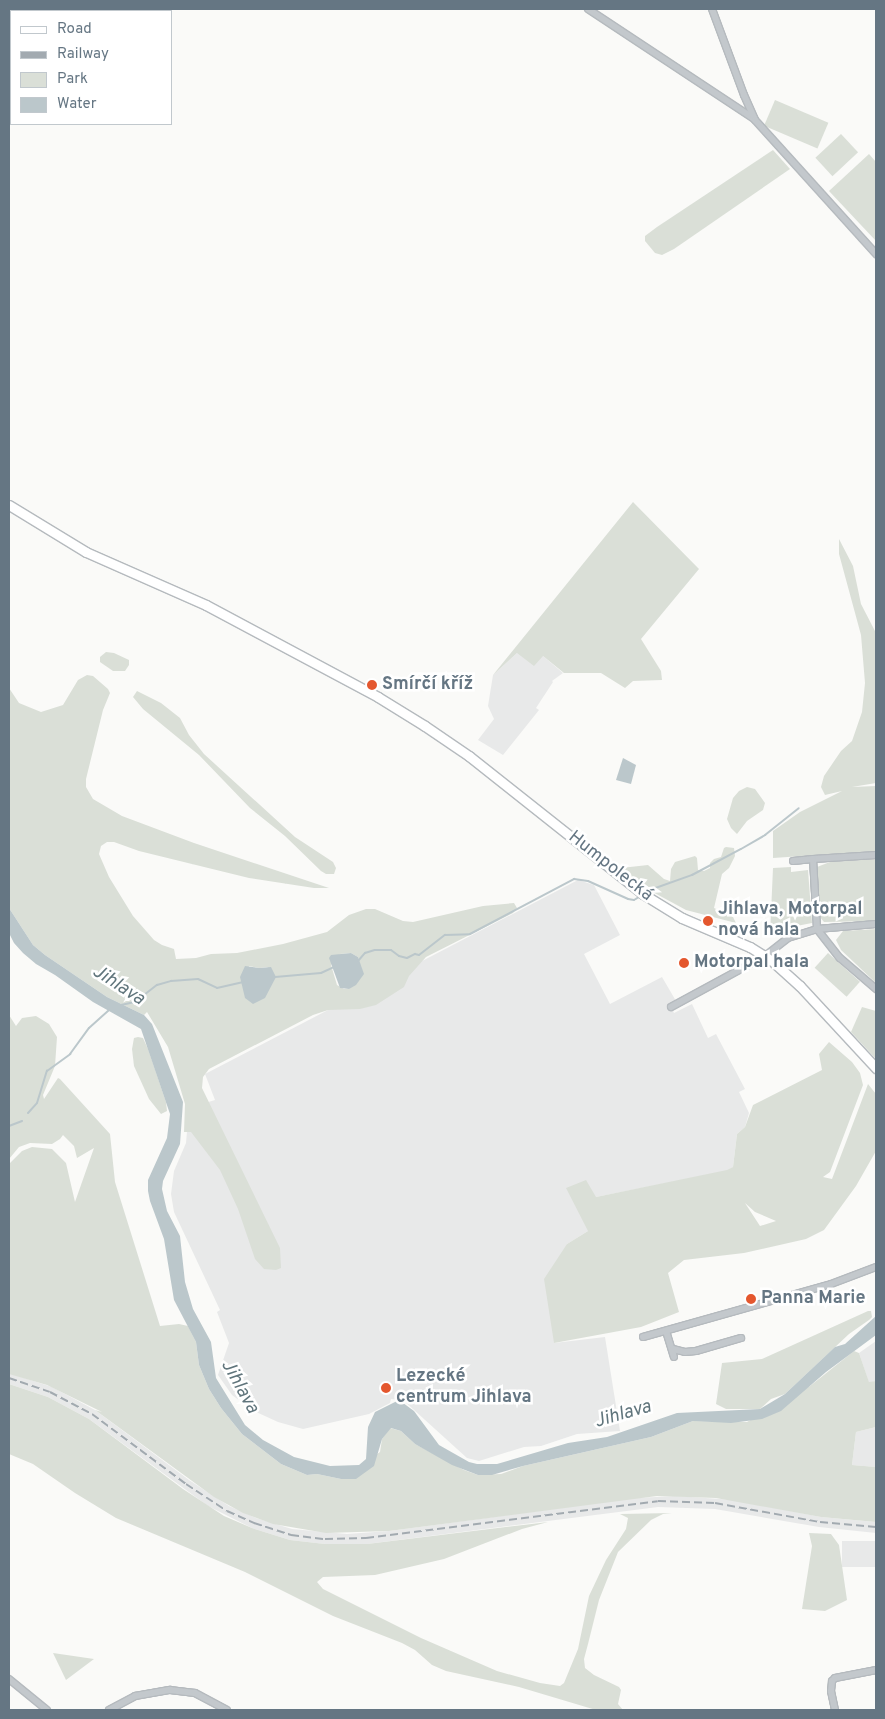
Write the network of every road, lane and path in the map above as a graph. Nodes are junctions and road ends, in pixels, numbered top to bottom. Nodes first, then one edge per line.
1 (588, 9) edge
2 (712, 9) edge
3 (756, 120) junction
4 (876, 254) edge
5 (9, 505) edge
6 (876, 855) edge
7 (813, 860) junction
8 (793, 861) dead end
9 (876, 924) edge
10 (817, 929) junction
11 (765, 956) junction
12 (876, 989) edge
13 (672, 1007) dead end
14 (876, 1068) edge
15 (876, 1267) edge
16 (666, 1331) junction
17 (643, 1338) dead end
18 (741, 1338) dead end
19 (876, 1670) edge
20 (9, 1679) edge
21 (47, 1710) edge
22 (109, 1710) edge
23 (227, 1710) edge
24 (835, 1710) edge

1 - 3 street
2 - 3 street
3 - 4 street
5 - 11 main road, Humpolecká
6 - 7 street
7 - 8 street
7 - 10 street
9 - 10 street
10 - 11 street
10 - 12 street
11 - 13 street
11 - 14 main road, Humpolecká
15 - 16 street
16 - 17 street
16 - 18 street
19 - 24 street
20 - 21 street
22 - 23 street

